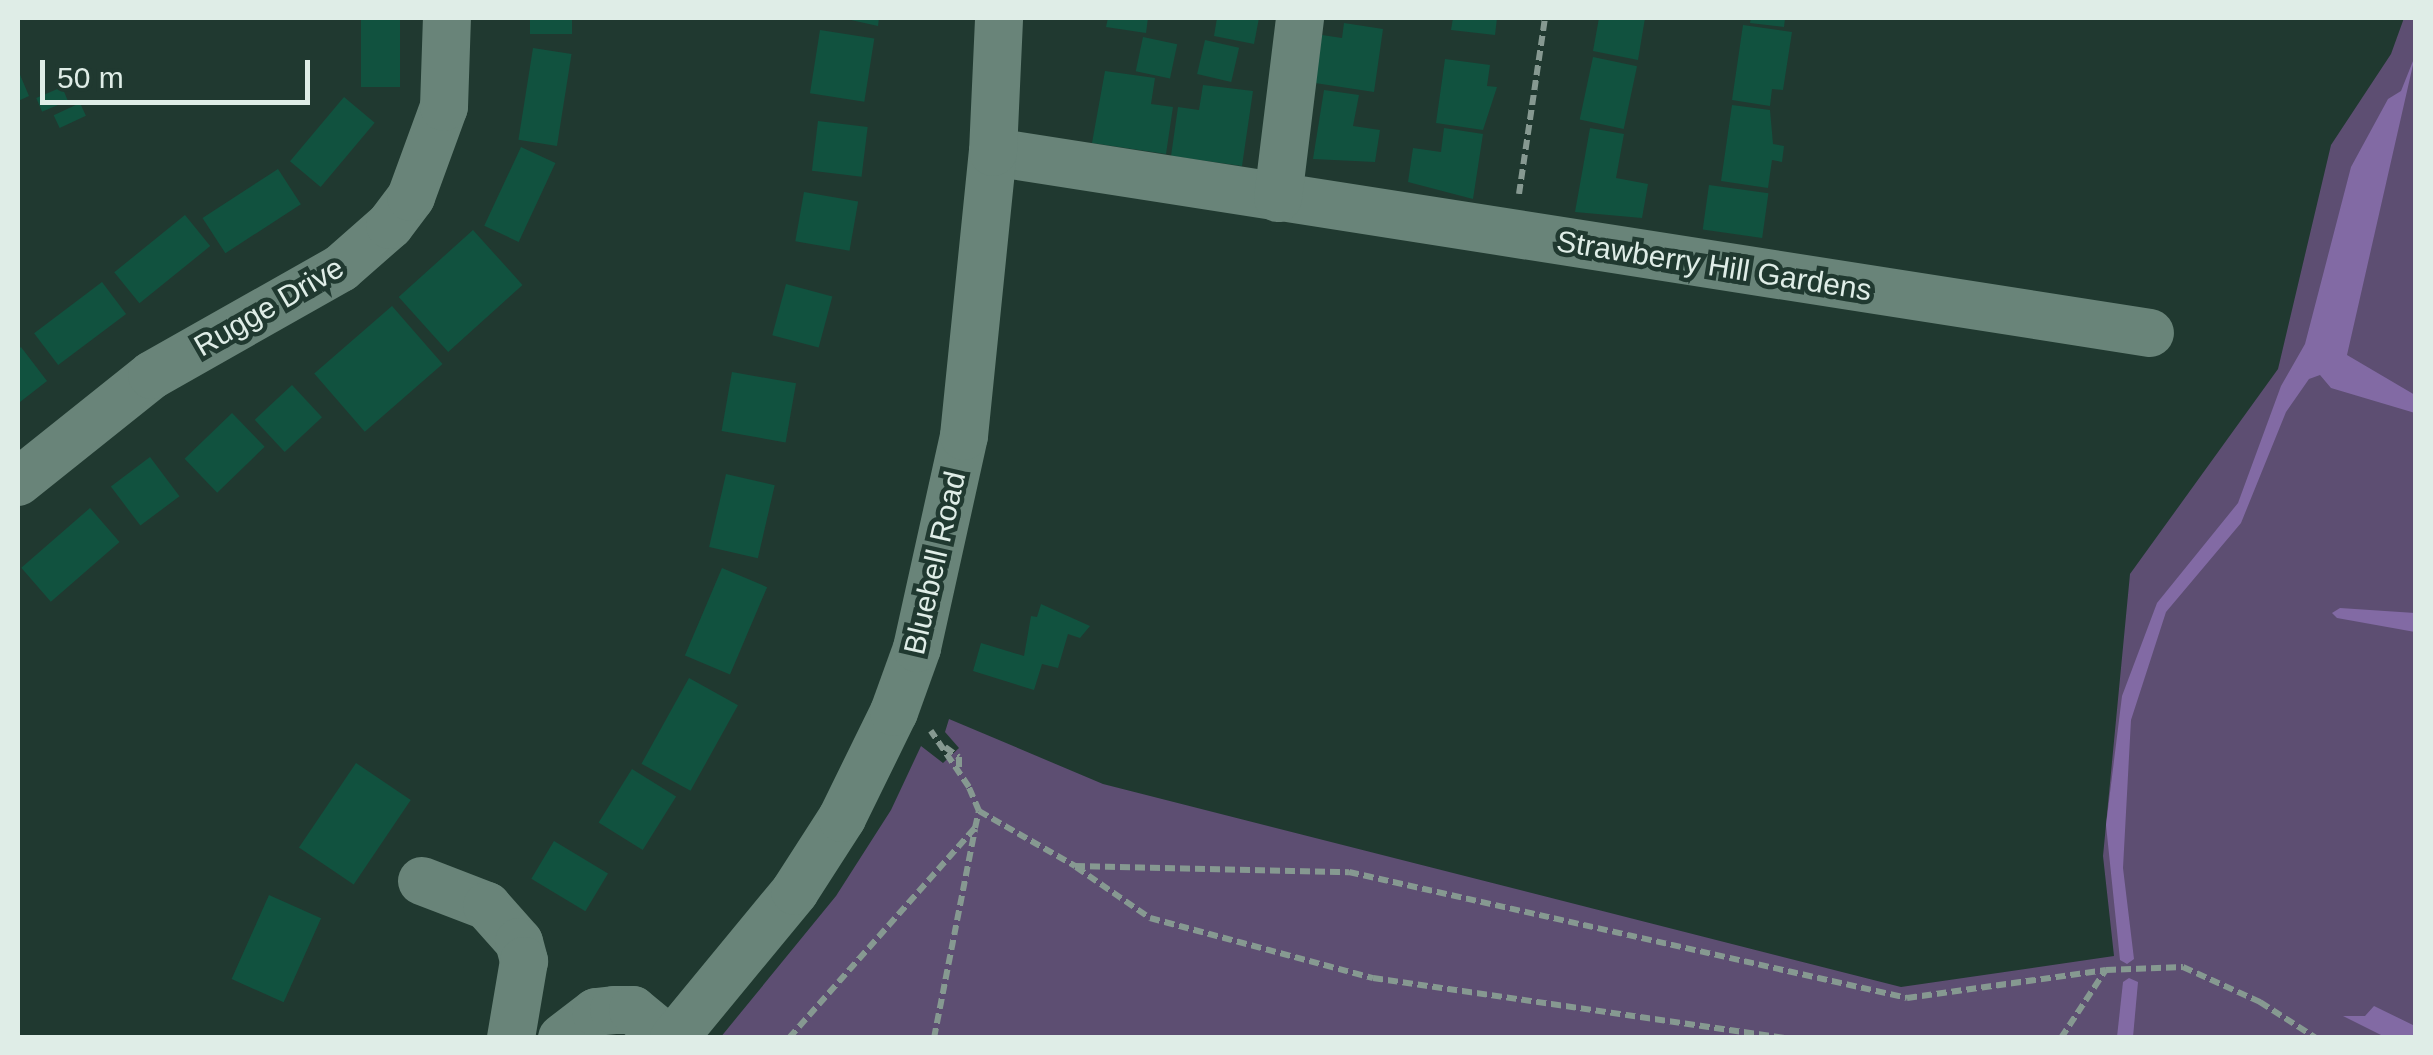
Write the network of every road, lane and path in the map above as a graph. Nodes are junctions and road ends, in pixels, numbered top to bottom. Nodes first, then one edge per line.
1 (447, 18) edge
2 (999, 18) edge
3 (1300, 18) edge
4 (1545, 18) edge
5 (993, 152) junction
6 (1278, 198) junction
7 (1518, 199) dead end
8 (2150, 333) dead end
9 (18, 482) edge
10 (940, 744) dead end
11 (979, 812) junction
12 (975, 828) junction
13 (1075, 866) junction
14 (422, 881) dead end
15 (2106, 970) junction
16 (511, 1038) edge
17 (562, 1038) edge
18 (671, 1038) edge
19 (788, 1038) edge
20 (934, 1038) edge
21 (1785, 1038) edge
22 (2061, 1038) edge
23 (2316, 1038) edge

1 - 9 street, Rugge Drive
2 - 5 street, Bluebell Road
3 - 6 street
4 - 7 path
5 - 6 street, Strawberry Hill Gardens
5 - 18 street, Bluebell Road
6 - 8 street, Strawberry Hill Gardens
10 - 11 path
11 - 12 path
11 - 13 path
12 - 19 path
12 - 20 path
13 - 15 path
13 - 21 path
14 - 16 street
15 - 22 path
15 - 23 path
17 - 18 street

